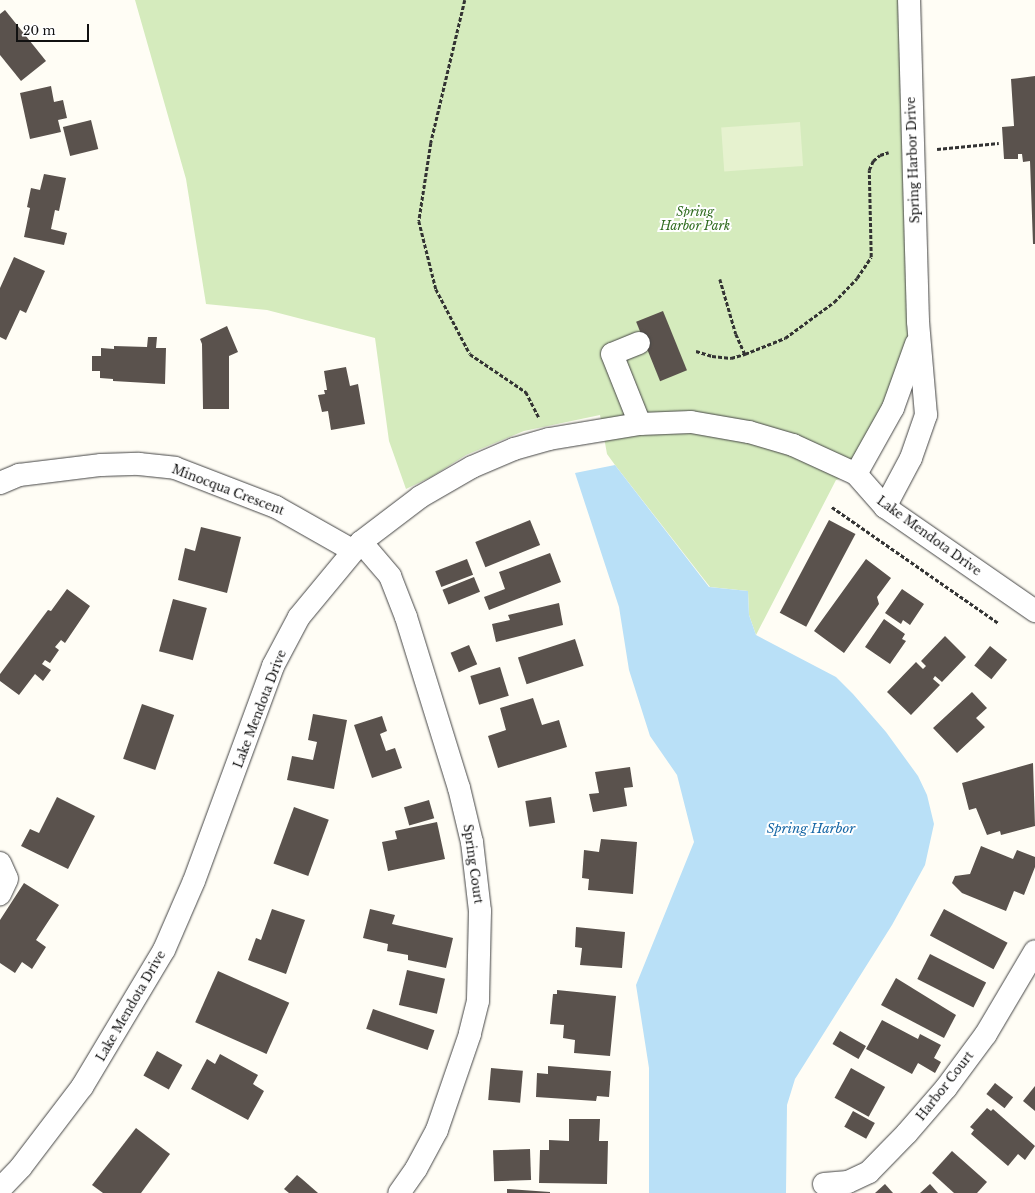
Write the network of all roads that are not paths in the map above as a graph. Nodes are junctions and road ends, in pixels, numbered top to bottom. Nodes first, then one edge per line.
1 (909, 0) edge
2 (918, 320) junction
3 (638, 343) dead end
4 (640, 424) junction
5 (856, 474) junction
6 (0, 483) edge
7 (885, 507) junction
8 (356, 546) junction
9 (1035, 611) edge
10 (0, 863) edge
11 (0, 894) edge
12 (1035, 951) edge
13 (824, 1184) dead end
14 (0, 1189) edge
15 (399, 1193) edge

1 - 2 street, Spring Harbor Drive
2 - 5 street, Spring Harbor Drive
2 - 7 street, Spring Harbor Drive
3 - 4 street
4 - 5 street, Lake Mendota Drive
4 - 8 street, Lake Mendota Drive
5 - 7 street, Lake Mendota Drive
6 - 8 street, Minocqua Crescent
7 - 9 street, Lake Mendota Drive
8 - 14 street, Lake Mendota Drive
8 - 15 street, Spring Court
10 - 11 street
12 - 13 street, Harbor Court

